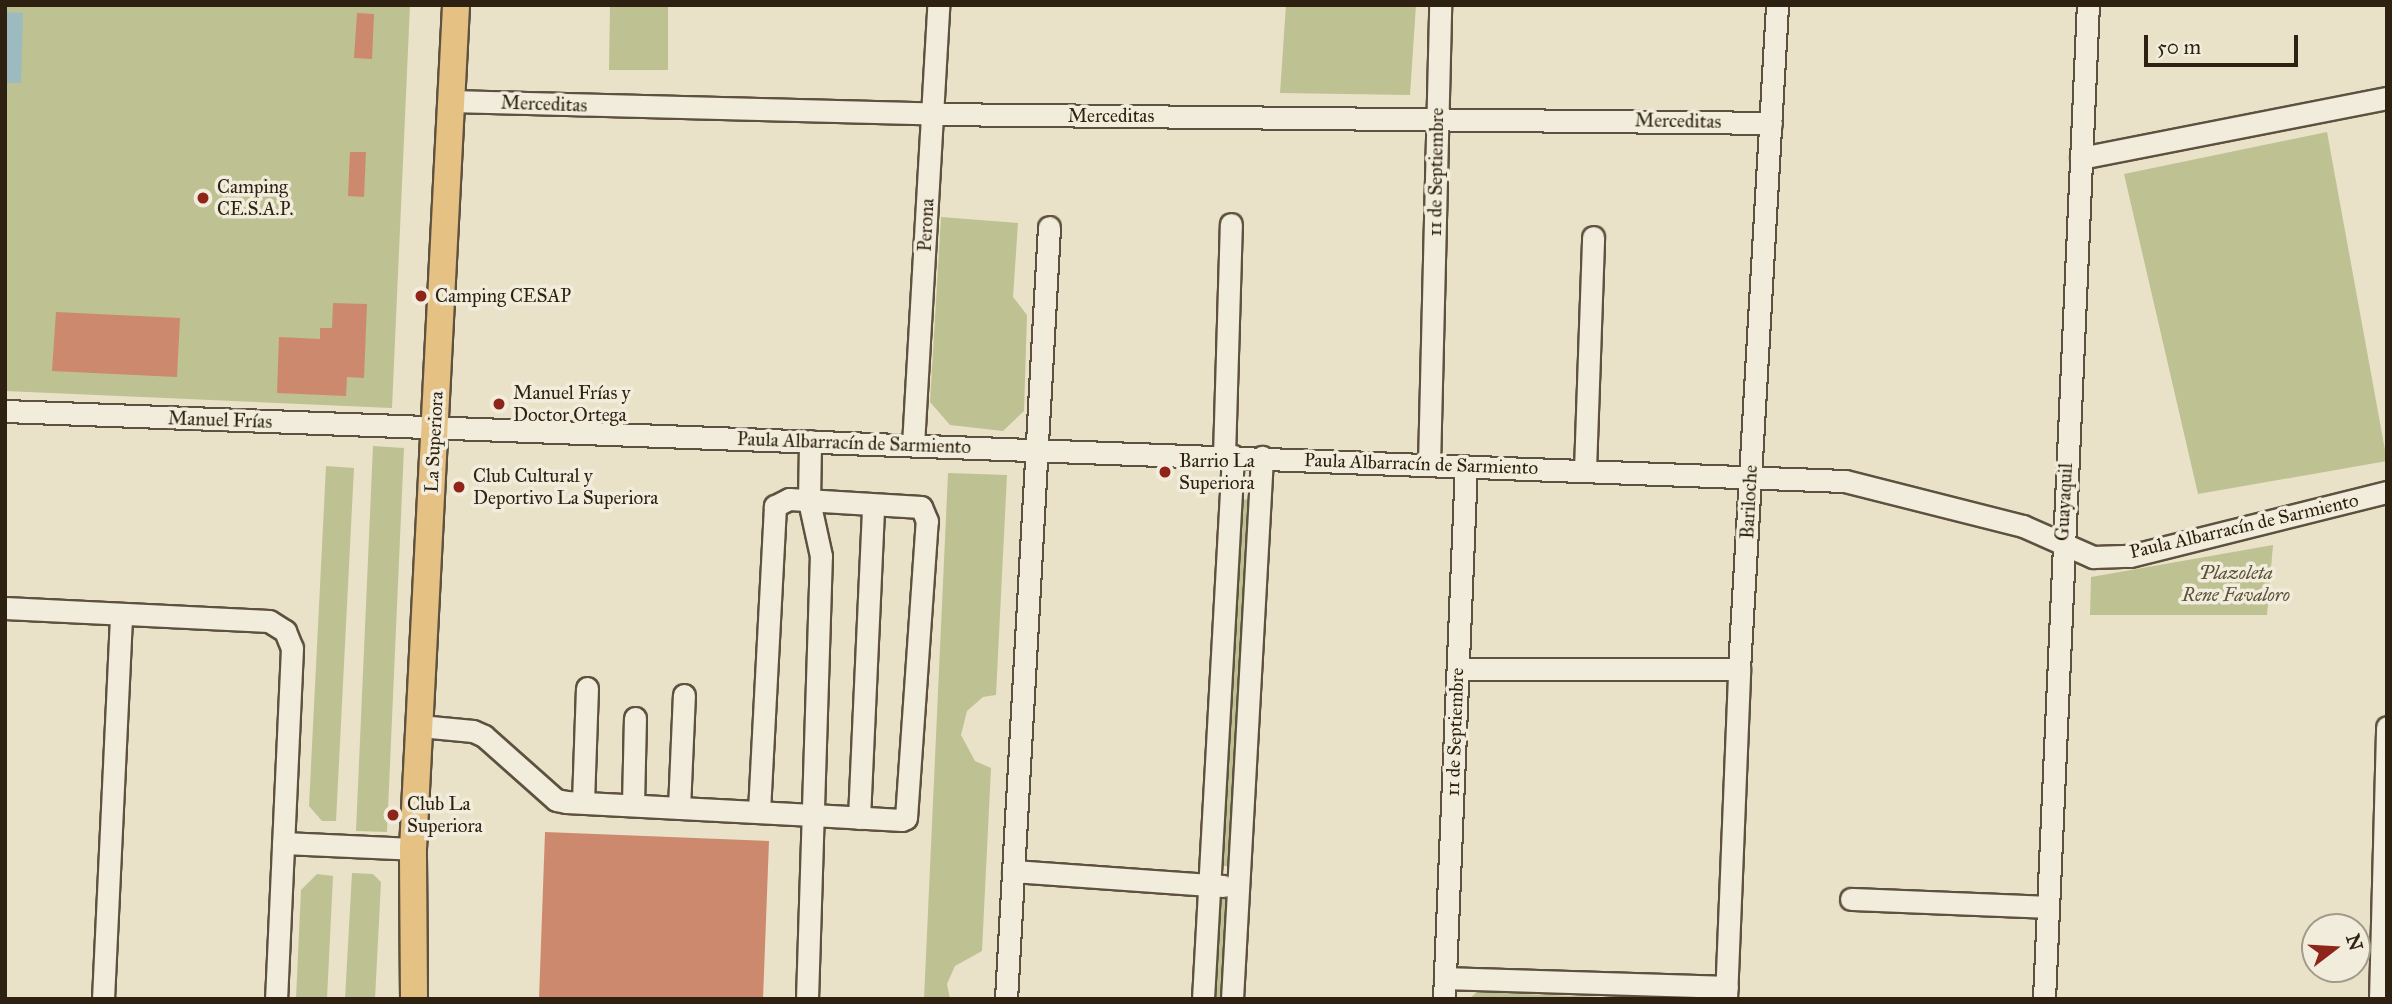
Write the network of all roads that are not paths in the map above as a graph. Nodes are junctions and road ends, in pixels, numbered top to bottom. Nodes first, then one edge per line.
1 (456, 5) edge
2 (938, 5) edge
3 (1440, 5) edge
4 (1777, 5) edge
5 (2088, 5) edge
6 (2387, 98) edge
7 (451, 101) junction
8 (932, 114) junction
9 (1437, 118) junction
10 (1771, 123) junction
11 (2081, 158) junction
12 (1230, 224) dead end
13 (1049, 227) dead end
14 (1593, 237) dead end
15 (5, 411) edge
16 (435, 428) junction
17 (810, 441) junction
18 (913, 445) junction
19 (1038, 449) junction
20 (1228, 456) junction
21 (1262, 457) junction
22 (1429, 465) junction
23 (1466, 466) junction
24 (1585, 470) junction
25 (1751, 476) junction
26 (2387, 492) edge
27 (809, 500) junction
28 (873, 505) junction
29 (2062, 544) junction
30 (5, 608) edge
31 (121, 614) junction
32 (1458, 669) junction
33 (1739, 669) junction
34 (587, 688) dead end
35 (684, 695) dead end
36 (635, 718) dead end
37 (420, 726) junction
38 (2387, 727) edge
39 (583, 803) junction
40 (633, 805) junction
41 (679, 808) junction
42 (759, 812) junction
43 (813, 815) junction
44 (859, 818) junction
45 (283, 843) junction
46 (413, 849) junction
47 (1013, 871) junction
48 (413, 879) junction
49 (1209, 885) junction
50 (1238, 887) junction
51 (1851, 899) dead end
52 (2046, 907) junction
53 (1445, 988) edge
54 (1727, 993) edge
55 (103, 999) edge
56 (276, 999) edge
57 (403, 999) edge
58 (414, 999) edge
59 (807, 999) edge
60 (1006, 999) edge
61 (1203, 999) edge
62 (1232, 999) edge
63 (2044, 999) edge
64 (2380, 999) edge

1 - 7 main road, La Superiora
2 - 8 street, Perona
3 - 9 street, 11 de Septiembre
4 - 10 street, Bariloche
5 - 11 street, Guayaquil
6 - 11 street
7 - 8 street, Merceditas
7 - 16 main road, La Superiora
8 - 9 street, Merceditas
8 - 18 street, Perona
9 - 10 street, Merceditas
9 - 22 street, 11 de Septiembre
10 - 25 street, Bariloche
11 - 29 street, Guayaquil
12 - 20 street
13 - 19 street
14 - 24 street
15 - 16 street, Manuel Frías
16 - 17 street, Paula Albarracín de Sarmiento
16 - 37 main road, La Superiora
17 - 18 street, Paula Albarracín de Sarmiento
17 - 27 street
18 - 19 street, Paula Albarracín de Sarmiento
19 - 20 street, Paula Albarracín de Sarmiento
19 - 47 street
20 - 21 street, Paula Albarracín de Sarmiento
20 - 49 street
21 - 22 street, Paula Albarracín de Sarmiento
21 - 50 street
22 - 23 street, Paula Albarracín de Sarmiento
23 - 24 street, Paula Albarracín de Sarmiento
23 - 32 street, 11 de Septiembre
24 - 25 street, Paula Albarracín de Sarmiento
25 - 29 street, Paula Albarracín de Sarmiento
25 - 33 street, Bariloche
26 - 29 street, Paula Albarracín de Sarmiento
27 - 28 street
27 - 42 street
27 - 43 street
28 - 44 street
28 - 44 street
29 - 52 street, Guayaquil
30 - 31 street
31 - 45 street
31 - 55 street
32 - 33 street
32 - 53 street, 11 de Septiembre
33 - 54 street, Bariloche
34 - 39 street
35 - 41 street
36 - 40 street
37 - 39 street
37 - 46 main road, La Superiora
38 - 64 street
39 - 40 street
40 - 41 street
41 - 42 street
42 - 43 street
43 - 44 street
43 - 59 street
45 - 46 street
45 - 56 street
46 - 48 main road, La Superiora
47 - 49 street
47 - 60 street
48 - 57 main road, La Superiora
48 - 58 main road, La Superiora
49 - 50 street
49 - 61 street
50 - 62 street
51 - 52 street
52 - 63 street, Guayaquil
53 - 54 street

